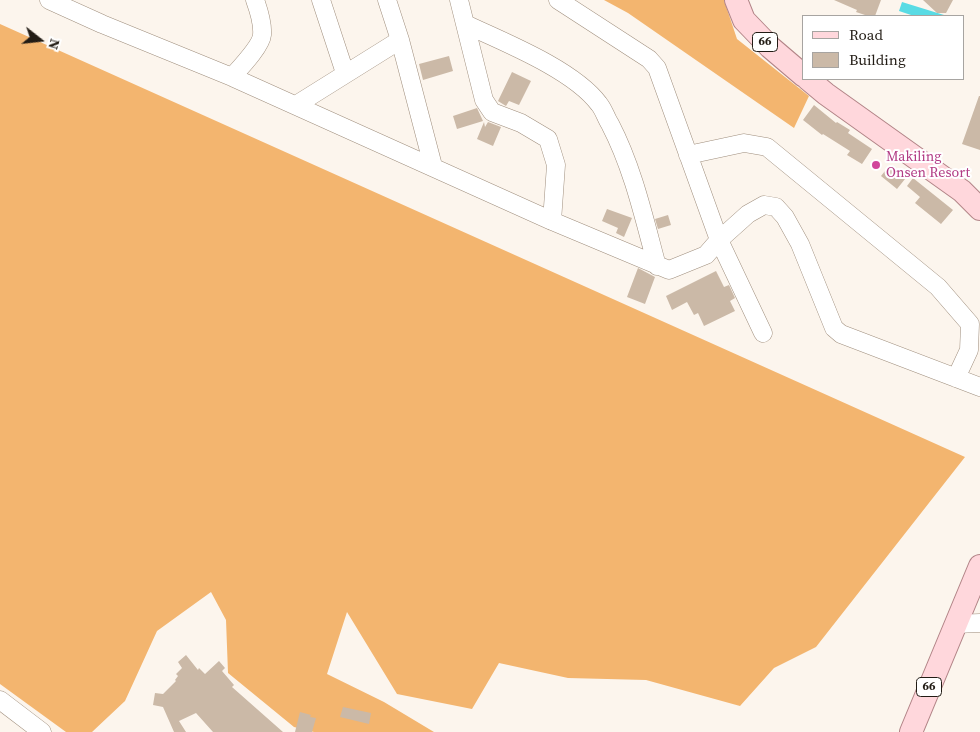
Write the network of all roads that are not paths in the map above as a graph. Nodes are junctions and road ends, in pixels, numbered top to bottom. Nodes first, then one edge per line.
1 (49, 0) edge
2 (255, 0) edge
3 (321, 0) edge
4 (386, 0) edge
5 (459, 0) edge
6 (558, 0) edge
7 (736, 0) edge
8 (465, 24) junction
9 (400, 40) junction
10 (345, 73) junction
11 (802, 74) edge
12 (232, 77) junction
13 (809, 80) edge
14 (296, 105) junction
15 (688, 155) junction
16 (433, 166) junction
17 (980, 209) edge
18 (552, 221) junction
19 (719, 240) junction
20 (656, 266) junction
21 (763, 333) dead end
22 (956, 378) junction
23 (980, 387) edge
24 (980, 566) edge
25 (980, 623) edge
26 (955, 624) junction
27 (0, 700) edge
28 (42, 732) edge
29 (911, 732) edge

1 - 12 street
2 - 12 street
3 - 10 street
4 - 9 street
5 - 8 street
6 - 15 street
7 - 11 main road, 66
8 - 18 street
8 - 20 street
9 - 10 street
9 - 16 street
10 - 14 street
12 - 14 street
13 - 17 main road
14 - 16 street
15 - 19 street
15 - 22 street
16 - 18 street
18 - 20 street
19 - 20 street
19 - 21 street
19 - 22 street
22 - 23 street
24 - 26 main road, 66
25 - 26 street
26 - 29 main road, 66
27 - 28 street

